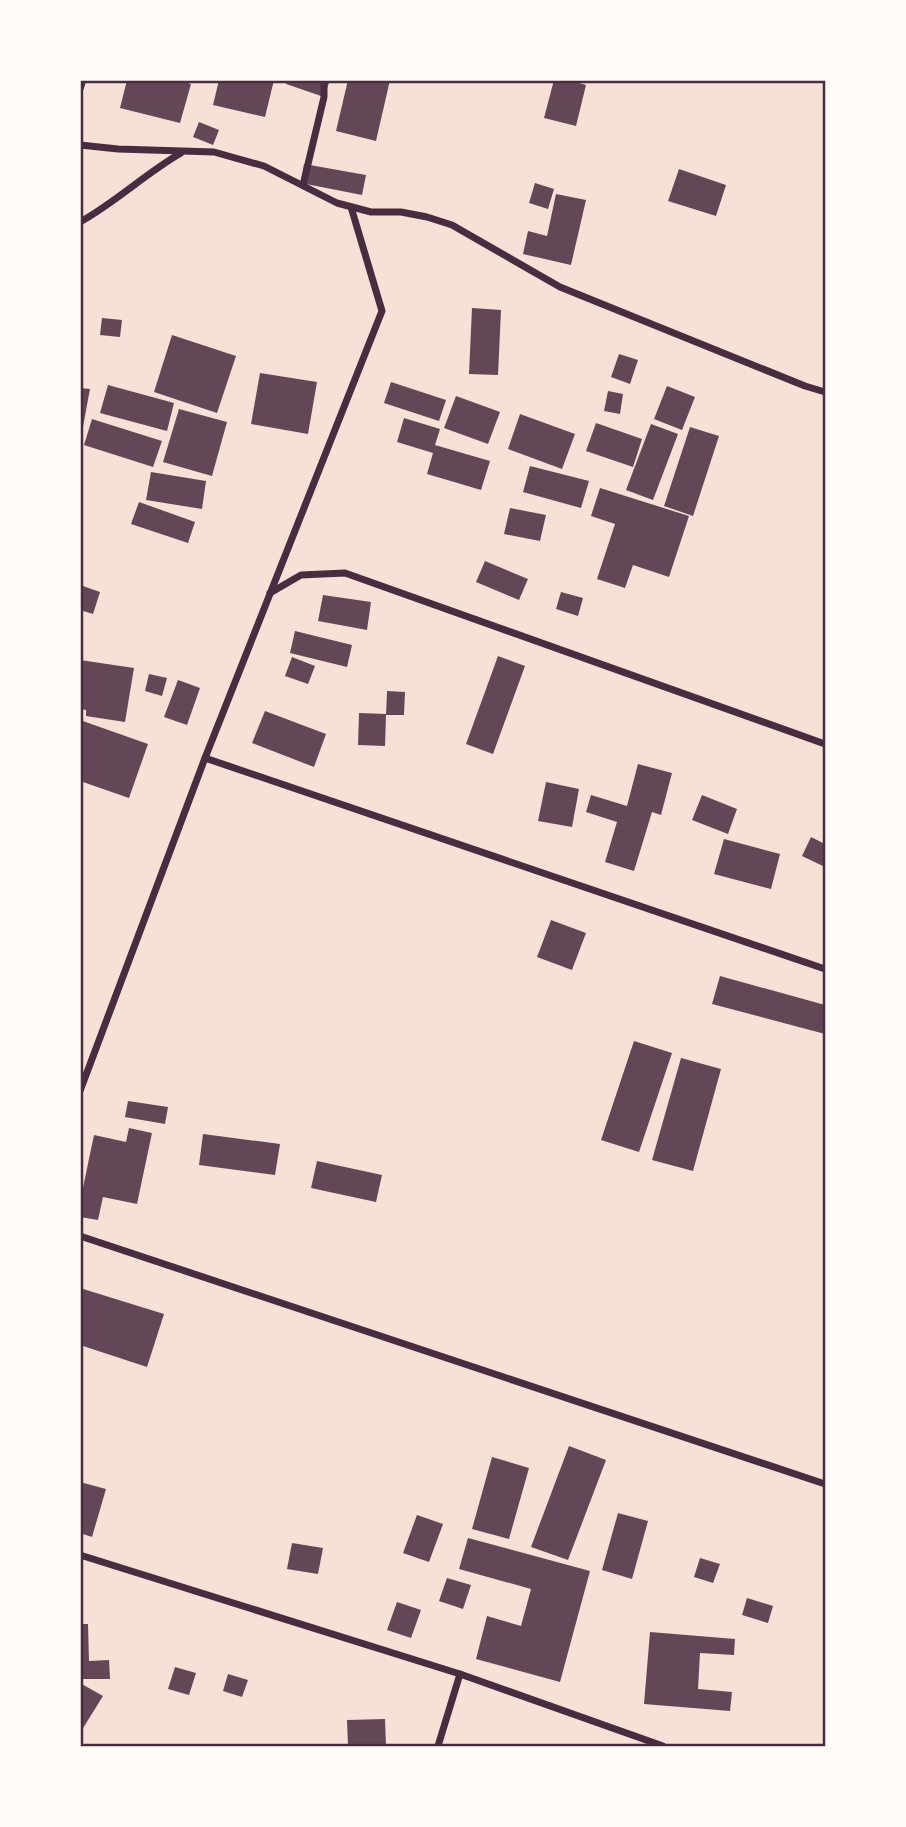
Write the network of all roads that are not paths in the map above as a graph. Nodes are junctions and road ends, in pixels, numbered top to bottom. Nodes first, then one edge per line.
1 (83, 80) edge
2 (324, 80) edge
3 (80, 89) edge
4 (80, 145) edge
5 (181, 152) junction
6 (303, 185) junction
7 (351, 207) junction
8 (80, 222) edge
9 (825, 392) edge
10 (270, 593) junction
11 (825, 744) edge
12 (205, 758) junction
13 (825, 969) edge
14 (80, 1091) edge
15 (80, 1236) edge
16 (825, 1484) edge
17 (80, 1555) edge
18 (460, 1674) junction
19 (438, 1746) edge
20 (663, 1746) edge

1 - 3 street
2 - 6 street
4 - 5 street
5 - 6 street
5 - 8 street
6 - 7 street
7 - 9 street
7 - 10 street
10 - 11 street
10 - 12 street
12 - 13 street
12 - 14 street
15 - 16 street
17 - 18 street
18 - 19 street
18 - 20 street

